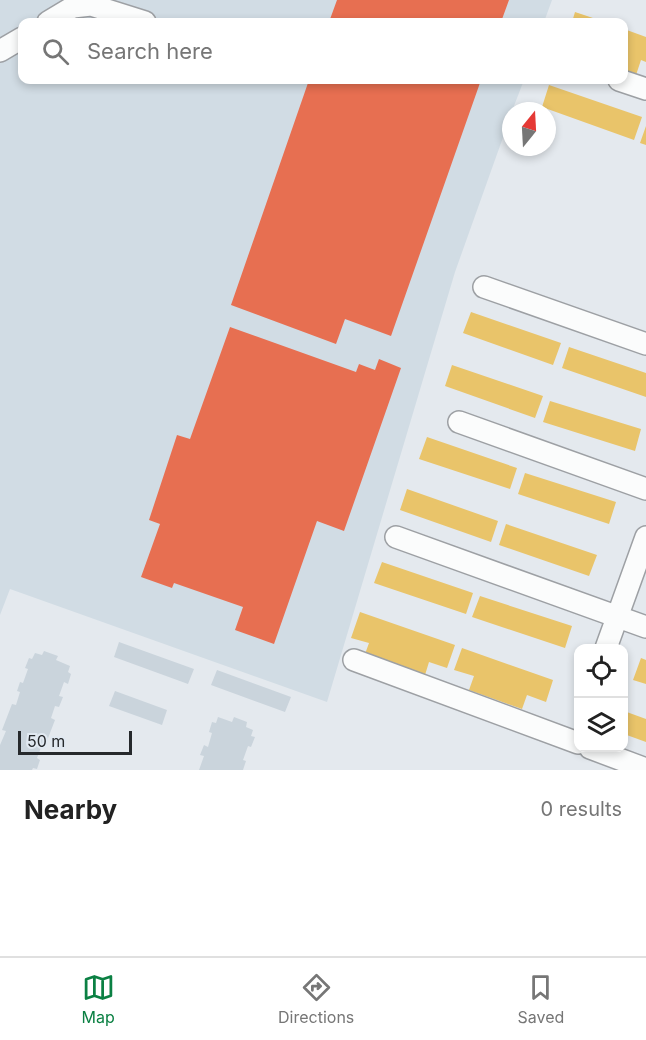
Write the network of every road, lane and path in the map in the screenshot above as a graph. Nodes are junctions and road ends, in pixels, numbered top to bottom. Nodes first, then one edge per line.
1 (55, 18) edge
2 (132, 18) edge
3 (18, 40) edge
4 (0, 51) edge
5 (628, 83) edge
6 (646, 89) edge
7 (484, 287) dead end
8 (646, 344) edge
9 (459, 422) dead end
10 (646, 489) edge
11 (396, 537) dead end
12 (646, 537) edge
13 (618, 616) junction
14 (646, 627) edge
15 (608, 644) edge
16 (354, 660) dead end
17 (574, 737) edge
18 (609, 752) edge
19 (646, 769) edge

1 - 2 street
3 - 4 street
5 - 6 street
7 - 8 street
9 - 10 street
11 - 13 street
12 - 13 street
13 - 14 street
13 - 15 street
16 - 17 street
18 - 19 street

